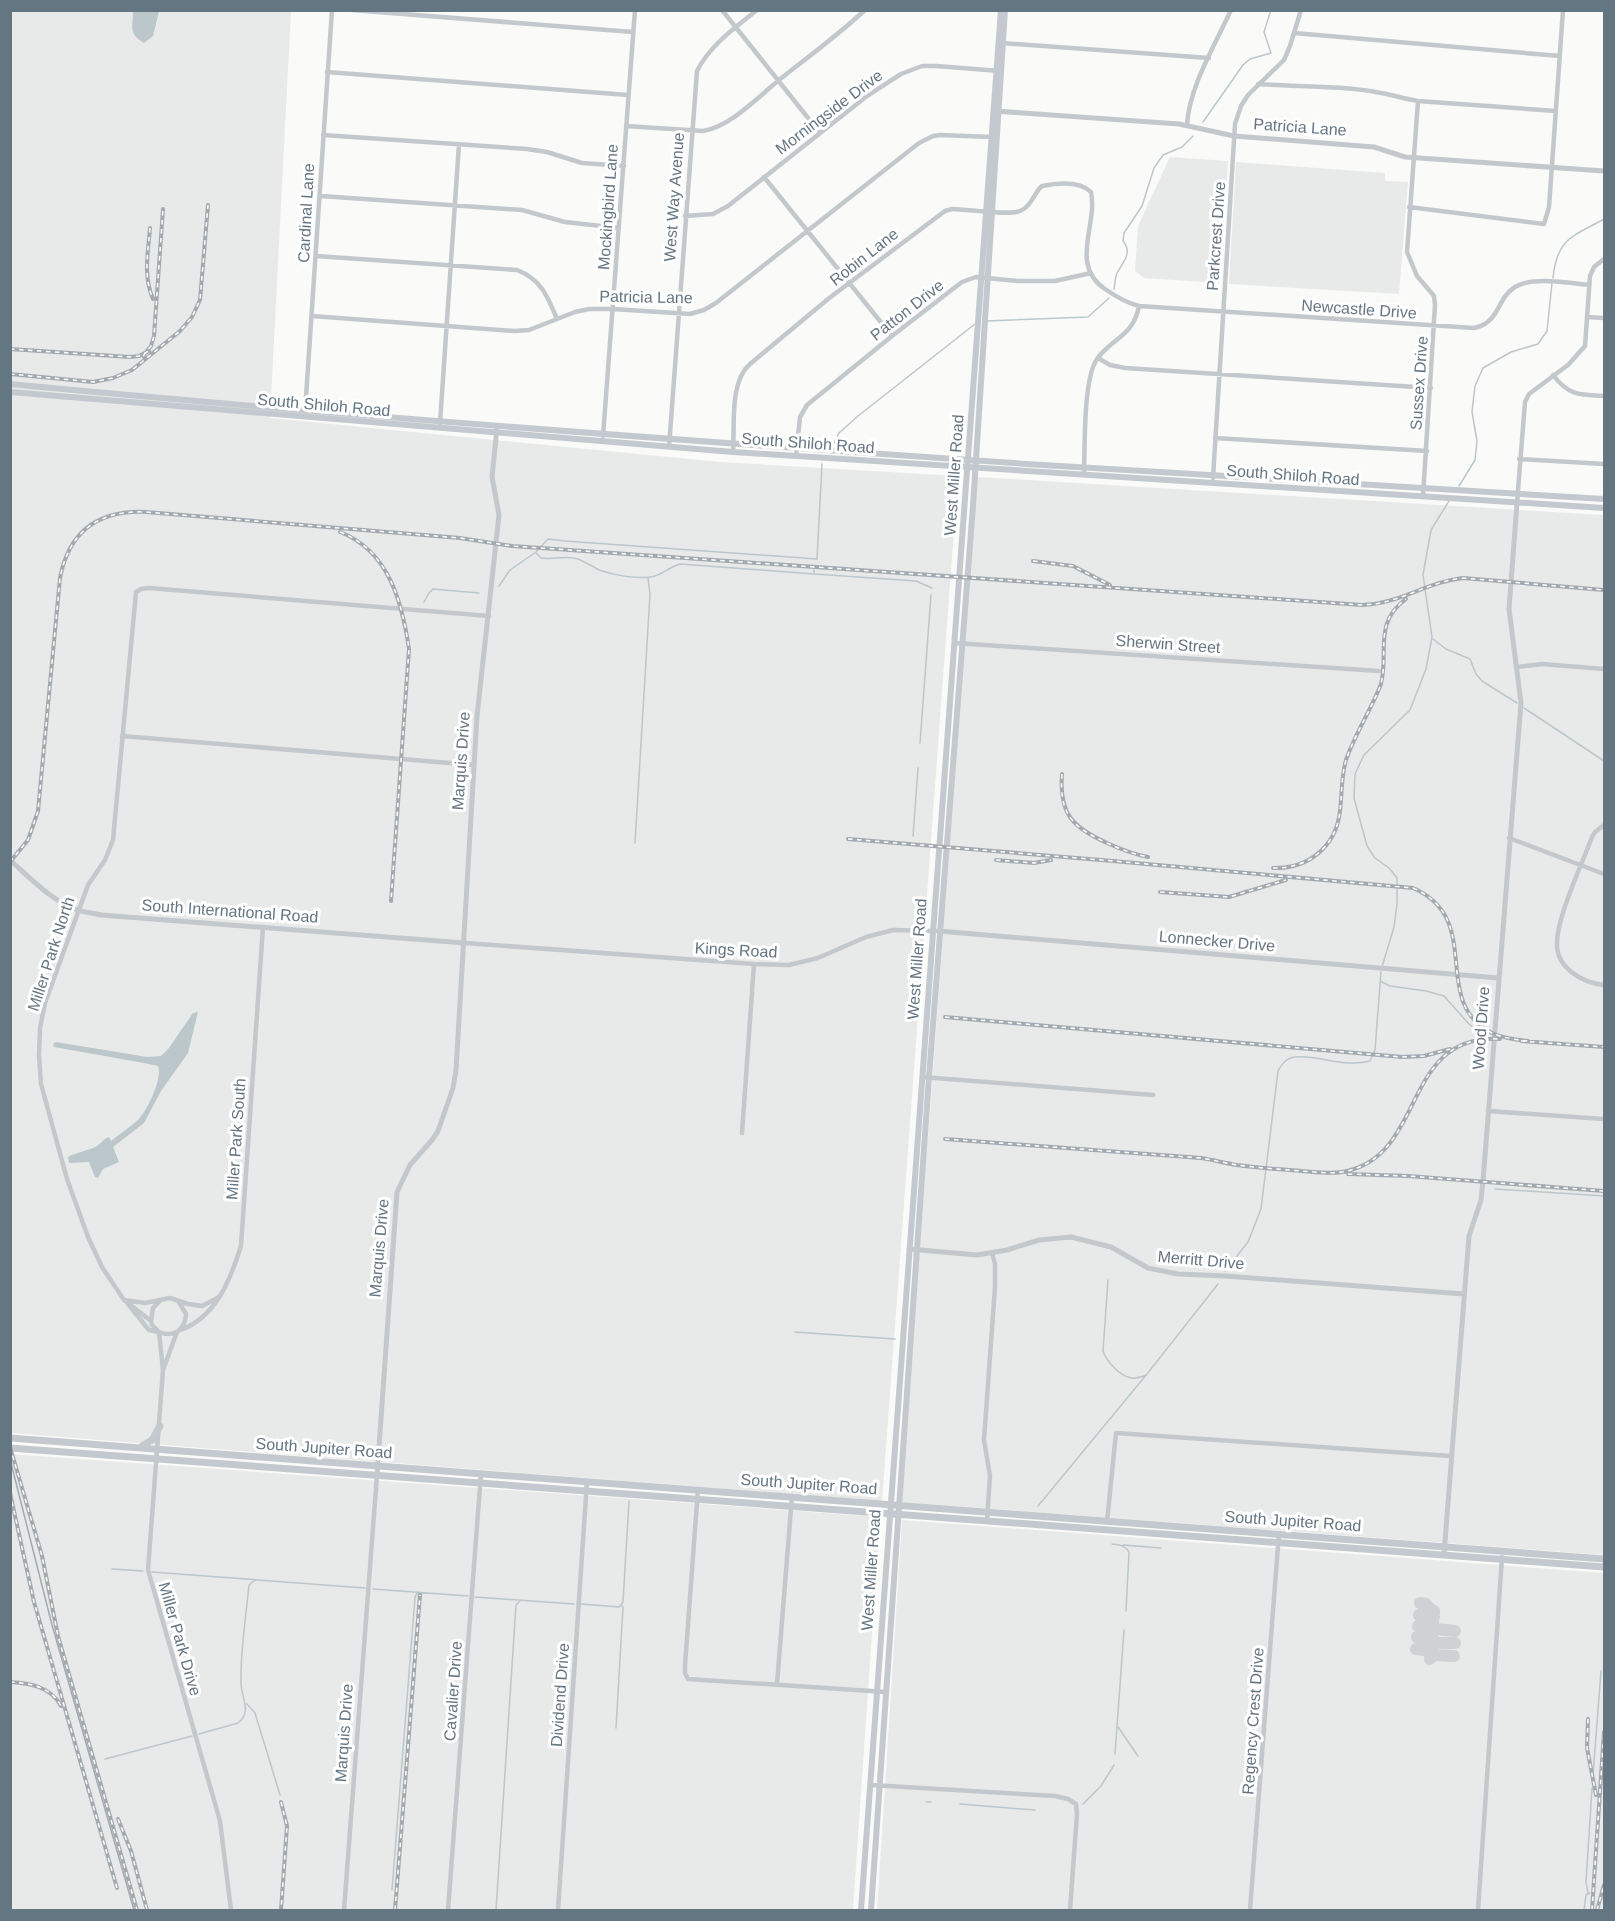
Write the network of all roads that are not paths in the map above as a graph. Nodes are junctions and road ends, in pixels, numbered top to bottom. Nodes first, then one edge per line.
1 (332, 10) edge
2 (352, 10) edge
3 (634, 10) edge
4 (723, 10) edge
5 (757, 10) edge
6 (865, 10) edge
7 (1003, 10) edge
8 (1231, 10) edge
9 (1301, 10) edge
10 (1563, 10) edge
11 (736, 27) junction
12 (633, 32) junction
13 (1294, 33) junction
14 (1001, 43) junction
15 (1560, 56) junction
16 (1209, 58) junction
17 (999, 71) junction
18 (327, 72) junction
19 (778, 81) junction
20 (1258, 84) junction
21 (628, 95) junction
22 (1418, 101) junction
23 (996, 111) junction
24 (1556, 111) junction
25 (1187, 125) junction
26 (626, 126) junction
27 (691, 130) junction
28 (820, 133) junction
29 (323, 135) junction
30 (1234, 136) junction
31 (994, 137) junction
32 (459, 144) junction
33 (1413, 158) junction
34 (624, 166) junction
35 (1552, 167) junction
36 (1605, 171) edge
37 (764, 177) junction
38 (321, 196) junction
39 (455, 206) junction
40 (1409, 207) junction
41 (989, 211) junction
42 (685, 216) junction
43 (619, 228) junction
44 (807, 230) junction
45 (316, 256) junction
46 (1605, 259) edge
47 (450, 266) junction
48 (1090, 273) junction
49 (984, 279) junction
50 (849, 283) junction
51 (1589, 285) junction
52 (1139, 306) junction
53 (613, 309) junction
54 (1223, 313) junction
55 (678, 314) junction
56 (312, 316) junction
57 (1587, 317) junction
58 (1605, 318) edge
59 (557, 319) junction
60 (446, 326) junction
61 (1434, 326) junction
62 (892, 336) junction
63 (1098, 358) junction
64 (1219, 374) junction
65 (1553, 375) junction
66 (10, 384) edge
67 (1431, 387) junction
68 (10, 392) edge
69 (1605, 396) edge
70 (305, 414) junction
71 (440, 420) junction
72 (497, 425) junction
73 (440, 429) junction
74 (496, 433) junction
75 (603, 433) junction
76 (1215, 438) junction
77 (669, 439) junction
78 (602, 441) junction
79 (733, 444) junction
80 (669, 447) junction
81 (796, 448) junction
82 (1427, 451) junction
83 (733, 452) junction
84 (796, 456) junction
85 (1519, 459) junction
86 (967, 464) junction
87 (975, 464) junction
88 (1605, 464) edge
89 (1084, 470) junction
90 (1213, 475) junction
91 (1213, 483) junction
92 (1424, 487) junction
93 (1517, 493) junction
94 (1423, 496) junction
95 (1605, 499) edge
96 (1516, 503) junction
97 (1605, 508) edge
98 (489, 616) junction
99 (955, 643) junction
100 (962, 644) junction
101 (1517, 667) junction
102 (1605, 669) edge
103 (1379, 671) dead end
104 (122, 736) junction
105 (474, 765) junction
106 (1605, 825) edge
107 (1509, 838) junction
108 (10, 860) edge
109 (1582, 865) junction
110 (1605, 874) edge
111 (77, 910) junction
112 (263, 927) junction
113 (933, 931) junction
114 (941, 931) junction
115 (465, 943) junction
116 (754, 964) junction
117 (1498, 978) junction
118 (1605, 985) edge
119 (926, 1077) junction
120 (1153, 1095) dead end
121 (1488, 1111) junction
122 (1605, 1119) edge
123 (742, 1133) dead end
124 (909, 1249) junction
125 (917, 1250) junction
126 (992, 1253) junction
127 (1464, 1294) junction
128 (220, 1296) junction
129 (124, 1300) junction
130 (162, 1300) junction
131 (177, 1300) junction
132 (151, 1320) junction
133 (179, 1331) junction
134 (159, 1332) junction
135 (163, 1370) junction
136 (160, 1426) junction
137 (10, 1438) edge
138 (70, 1443) junction
139 (140, 1447) junction
140 (10, 1448) edge
141 (158, 1449) junction
142 (69, 1452) junction
143 (1451, 1456) junction
144 (267, 1457) junction
145 (157, 1458) junction
146 (267, 1466) junction
147 (377, 1466) junction
148 (481, 1473) junction
149 (377, 1475) junction
150 (536, 1477) junction
151 (587, 1481) junction
152 (480, 1483) junction
153 (642, 1485) junction
154 (535, 1487) junction
155 (698, 1489) junction
156 (586, 1490) junction
157 (641, 1495) junction
158 (792, 1496) junction
159 (697, 1500) junction
160 (890, 1504) junction
161 (899, 1505) junction
162 (791, 1506) junction
163 (987, 1511) junction
164 (889, 1512) junction
165 (898, 1513) junction
166 (987, 1520) junction
167 (1107, 1521) junction
168 (1173, 1526) junction
169 (1107, 1531) junction
170 (1279, 1533) junction
171 (1173, 1535) junction
172 (1278, 1542) junction
173 (1444, 1545) junction
174 (1502, 1551) junction
175 (1444, 1554) junction
176 (1605, 1559) edge
177 (1502, 1561) junction
178 (1605, 1567) edge
179 (881, 1625) junction
180 (890, 1625) junction
181 (777, 1684) junction
182 (876, 1691) junction
183 (886, 1692) junction
184 (871, 1785) junction
185 (880, 1785) junction
186 (231, 1911) edge
187 (344, 1911) edge
188 (448, 1911) edge
189 (558, 1911) edge
190 (861, 1911) edge
191 (871, 1911) edge
192 (1070, 1911) edge
193 (1251, 1911) edge
194 (1478, 1911) edge

1 - 18 street, Cardinal Lane
2 - 12 street
3 - 12 street, Mockingbird Lane
4 - 11 street
5 - 11 street, West Way Avenue
6 - 19 street
7 - 14 main road, West Miller Road
8 - 16 street
9 - 13 street, Parkcrest Drive
10 - 15 street
11 - 19 street
11 - 27 street, West Way Avenue
12 - 21 street, Mockingbird Lane
13 - 15 street
13 - 20 street, Parkcrest Drive
14 - 16 street
14 - 17 main road, West Miller Road
15 - 24 street
16 - 25 street
17 - 23 main road, West Miller Road
17 - 28 street, Morningside Drive
18 - 21 street
18 - 29 street, Cardinal Lane
19 - 27 street
19 - 28 street
20 - 22 street
20 - 30 street, Parkcrest Drive
21 - 26 street, Mockingbird Lane
22 - 24 street
22 - 33 street, Sussex Drive
23 - 25 street, Patricia Lane
23 - 31 main road, West Miller Road
24 - 35 street
25 - 30 street, Patricia Lane
26 - 27 street
26 - 34 street, Mockingbird Lane
27 - 42 street, West Way Avenue
28 - 37 street, Morningside Drive
29 - 32 street
29 - 38 street, Cardinal Lane
30 - 33 street, Patricia Lane
30 - 54 street, Parkcrest Drive
31 - 41 main road, West Miller Road
31 - 44 street, Patricia Lane
32 - 34 street
32 - 39 street
33 - 35 street, Patricia Lane
33 - 40 street, Sussex Drive
34 - 43 street, Mockingbird Lane
35 - 36 street, Patricia Lane
35 - 40 street
37 - 42 street, Morningside Drive
37 - 44 street
38 - 39 street
38 - 45 street, Cardinal Lane
39 - 43 street
39 - 47 street
40 - 61 street, Sussex Drive
41 - 48 street, Robin Lane
41 - 49 main road, West Miller Road
41 - 50 street, Robin Lane
42 - 55 street, West Way Avenue
43 - 53 street, Mockingbird Lane
44 - 50 street
44 - 55 street, Patricia Lane
45 - 47 street
45 - 56 street, Cardinal Lane
46 - 51 street
47 - 59 street
47 - 60 street
48 - 49 street, Patton Drive
48 - 52 street, Newcastle Drive
49 - 62 street, Patton Drive
49 - 86 main road, West Miller Road
49 - 87 main road, West Miller Road
50 - 62 street
50 - 79 street, Robin Lane
51 - 57 street
51 - 61 street, Newcastle Drive
52 - 54 street, Newcastle Drive
52 - 63 street
53 - 55 street, Patricia Lane
53 - 59 street, Patricia Lane
53 - 75 street, Mockingbird Lane
54 - 61 street, Newcastle Drive
54 - 64 street, Parkcrest Drive
55 - 77 street, West Way Avenue
56 - 60 street, Patricia Lane
56 - 70 street, Cardinal Lane
57 - 58 street
57 - 65 street
59 - 60 street, Patricia Lane
60 - 71 street
61 - 67 street, Sussex Drive
62 - 81 street, Patton Drive
63 - 64 street
63 - 89 street
64 - 67 street
64 - 76 street, Parkcrest Drive
65 - 69 street
65 - 85 street
66 - 70 main road, South Shiloh Road
67 - 82 street, Sussex Drive
68 - 70 main road, South Shiloh Road
70 - 71 main road, South Shiloh Road
70 - 73 main road, South Shiloh Road
71 - 72 main road, South Shiloh Road
71 - 73 street
72 - 74 street, Marquis Drive
72 - 75 main road, South Shiloh Road
73 - 74 main road, South Shiloh Road
74 - 78 main road, South Shiloh Road
74 - 98 street, Marquis Drive
75 - 77 main road, South Shiloh Road
75 - 78 street, Mockingbird Lane
76 - 82 street
76 - 90 street, Parkcrest Drive
77 - 79 main road, South Shiloh Road
77 - 80 street, West Way Avenue
78 - 80 main road, South Shiloh Road
79 - 81 main road, South Shiloh Road
79 - 83 street, Robin Lane
80 - 83 main road, South Shiloh Road
81 - 84 street, Patton Drive
81 - 86 main road, South Shiloh Road
82 - 92 street, Sussex Drive
83 - 84 main road, South Shiloh Road
84 - 86 main road, South Shiloh Road
85 - 88 street
85 - 93 street
86 - 87 main road, South Shiloh Road
86 - 99 main road, West Miller Road
87 - 89 main road, South Shiloh Road
87 - 100 main road, West Miller Road
89 - 90 main road, South Shiloh Road
89 - 91 main road, South Shiloh Road
90 - 91 street, Parkcrest Drive
90 - 92 main road, South Shiloh Road
91 - 94 main road, South Shiloh Road
92 - 93 main road, South Shiloh Road
92 - 94 street, Sussex Drive
93 - 95 main road, South Shiloh Road
93 - 96 street
94 - 96 main road, South Shiloh Road
96 - 97 main road, South Shiloh Road
96 - 101 street, Wood Drive
98 - 104 street, Miller Park North
98 - 105 street, Marquis Drive
99 - 100 street, Sherwin Street
99 - 113 main road, West Miller Road
100 - 103 street, Sherwin Street
100 - 114 main road, West Miller Road
101 - 102 street
101 - 107 street, Wood Drive
104 - 105 street
104 - 111 street, Miller Park North
105 - 115 street, Marquis Drive
106 - 109 street
107 - 109 street
107 - 117 street, Wood Drive
108 - 111 street, South International Road
109 - 110 street
109 - 118 street
111 - 112 street, South International Road
111 - 129 street, Miller Park North
112 - 115 street, South International Road
112 - 128 street, Miller Park South
113 - 114 street, Lonnecker Drive
113 - 116 street, Kings Road
113 - 119 main road, West Miller Road
114 - 117 street, Lonnecker Drive
114 - 119 main road, West Miller Road
115 - 116 street, Kings Road
115 - 147 street, Marquis Drive
116 - 123 street
117 - 121 street, Wood Drive
119 - 120 street
119 - 124 main road, West Miller Road
119 - 125 main road, West Miller Road
121 - 122 street
121 - 127 street, Wood Drive
124 - 125 street, Merritt Drive
124 - 160 main road, West Miller Road
125 - 126 street, Merritt Drive
125 - 161 main road, West Miller Road
126 - 127 street, Merritt Drive
126 - 163 street
127 - 143 street, Wood Drive
128 - 131 street
128 - 133 street, Miller Park South
129 - 130 street
129 - 132 street, Miller Park North
129 - 134 street
130 - 131 street
130 - 132 street
131 - 133 street
132 - 134 street, Miller Park North
133 - 134 street
133 - 135 street
134 - 135 street, Miller Park North
135 - 136 street, Miller Park Drive
136 - 139 main road
136 - 141 street, Miller Park Drive
137 - 138 main road, South Jupiter Road
138 - 139 main road, South Jupiter Road
138 - 142 main road
139 - 141 main road, South Jupiter Road
140 - 142 main road, South Jupiter Road
141 - 144 main road, South Jupiter Road
141 - 145 street, Miller Park Drive
142 - 145 main road, South Jupiter Road
143 - 167 street
143 - 173 street, Wood Drive
144 - 146 main road
144 - 147 main road, South Jupiter Road
145 - 146 main road, South Jupiter Road
145 - 186 street, Miller Park Drive
146 - 149 main road, South Jupiter Road
147 - 148 main road, South Jupiter Road
147 - 149 street, Marquis Drive
148 - 150 main road, South Jupiter Road
148 - 152 street, Cavalier Drive
149 - 152 main road, South Jupiter Road
149 - 187 street, Marquis Drive
150 - 151 main road, South Jupiter Road
150 - 154 main road
151 - 153 main road, South Jupiter Road
151 - 156 street, Dividend Drive
152 - 154 main road, South Jupiter Road
152 - 188 street, Cavalier Drive
153 - 155 main road, South Jupiter Road
153 - 157 main road
154 - 156 main road, South Jupiter Road
155 - 158 main road, South Jupiter Road
155 - 159 street
156 - 157 main road, South Jupiter Road
156 - 189 street, Dividend Drive
157 - 159 main road, South Jupiter Road
158 - 160 main road, South Jupiter Road
158 - 162 street
159 - 162 main road, South Jupiter Road
159 - 181 street
160 - 161 main road, South Jupiter Road
160 - 164 main road, West Miller Road
161 - 163 main road, South Jupiter Road
161 - 165 main road, West Miller Road
162 - 164 main road, South Jupiter Road
162 - 181 street
163 - 166 street
163 - 167 main road, South Jupiter Road
164 - 165 main road, South Jupiter Road
164 - 179 main road, West Miller Road
165 - 166 main road, South Jupiter Road
165 - 180 main road, West Miller Road
166 - 169 main road, South Jupiter Road
167 - 168 main road, South Jupiter Road
167 - 169 street
168 - 170 main road, South Jupiter Road
168 - 171 main road
169 - 171 main road, South Jupiter Road
170 - 172 street, Regency Crest Drive
170 - 173 main road, South Jupiter Road
171 - 172 main road, South Jupiter Road
172 - 175 main road, South Jupiter Road
172 - 193 street, Regency Crest Drive
173 - 174 main road, South Jupiter Road
173 - 175 street, Wood Drive
174 - 176 main road, South Jupiter Road
174 - 177 street
175 - 177 main road, South Jupiter Road
177 - 178 main road, South Jupiter Road
177 - 194 street
179 - 180 main road
179 - 182 main road, West Miller Road
180 - 183 main road, West Miller Road
181 - 182 street
182 - 183 street
182 - 184 main road, West Miller Road
183 - 185 main road, West Miller Road
184 - 185 street
184 - 190 main road, West Miller Road
185 - 191 main road, West Miller Road
185 - 192 street

